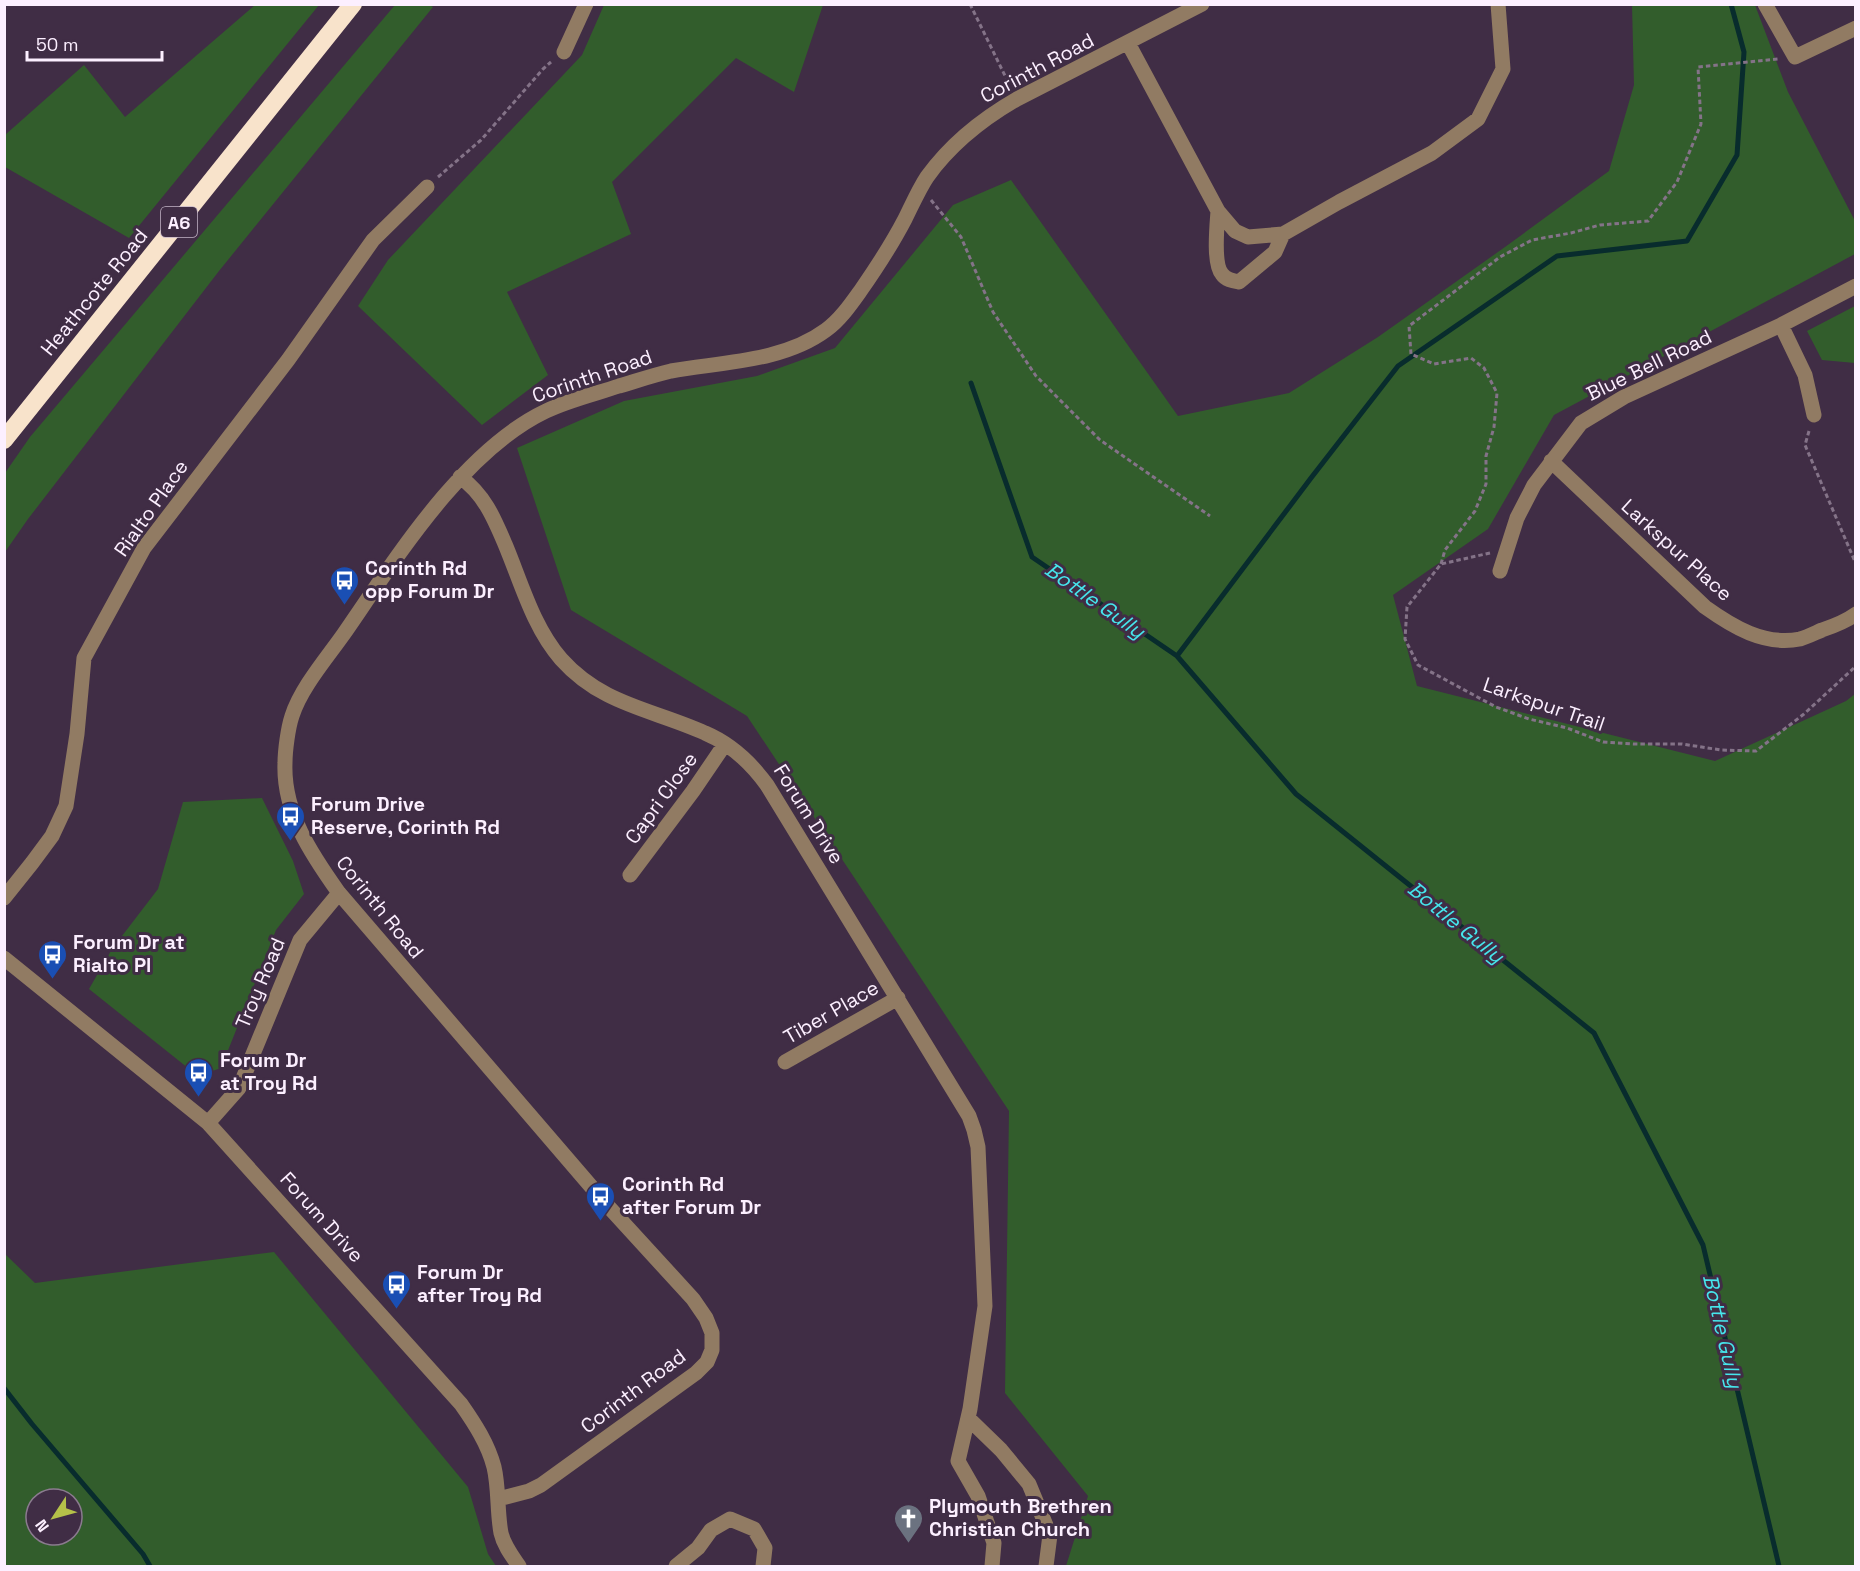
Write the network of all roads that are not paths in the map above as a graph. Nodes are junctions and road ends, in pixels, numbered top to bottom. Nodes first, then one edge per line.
1 (353, 4) edge
2 (586, 4) edge
3 (1202, 4) edge
4 (1498, 4) edge
5 (1765, 4) edge
6 (1856, 28) edge
7 (1128, 43) junction
8 (564, 52) road end
9 (427, 188) road end
10 (1218, 211) junction
11 (1283, 234) junction
12 (1856, 286) edge
13 (1781, 325) junction
14 (1814, 415) road end
15 (4, 440) edge
16 (1551, 461) junction
17 (460, 477) junction
18 (1500, 571) dead end
19 (1856, 614) edge
20 (725, 744) junction
21 (630, 875) dead end
22 (339, 893) junction
23 (4, 898) edge
24 (4, 958) edge
25 (898, 998) junction
26 (785, 1062) dead end
27 (208, 1123) junction
28 (968, 1418) junction
29 (498, 1499) junction
30 (519, 1566) edge
31 (676, 1566) edge
32 (763, 1566) edge
33 (992, 1566) edge
34 (1046, 1566) edge

1 - 15 highway, Heathcote Road / A6
2 - 8 street
3 - 7 street, Corinth Road
4 - 11 street
5 - 6 street
7 - 10 street
7 - 17 street, Corinth Road
9 - 23 street, Rialto Place
10 - 11 street
10 - 11 street
12 - 13 street, Blue Bell Road
13 - 14 street
13 - 16 street, Blue Bell Road
16 - 18 street, Blue Bell Road
16 - 19 street, Larkspur Place
17 - 20 street, Forum Drive
17 - 22 street, Corinth Road
20 - 21 street, Capri Close
20 - 25 street, Forum Drive
22 - 27 street, Troy Road
22 - 29 street, Corinth Road
24 - 27 street, Forum Drive
25 - 26 street, Tiber Place
25 - 28 street, Forum Drive
27 - 29 street, Forum Drive
28 - 33 street, Forum Drive
28 - 34 street
29 - 30 street, Forum Drive
31 - 32 street

